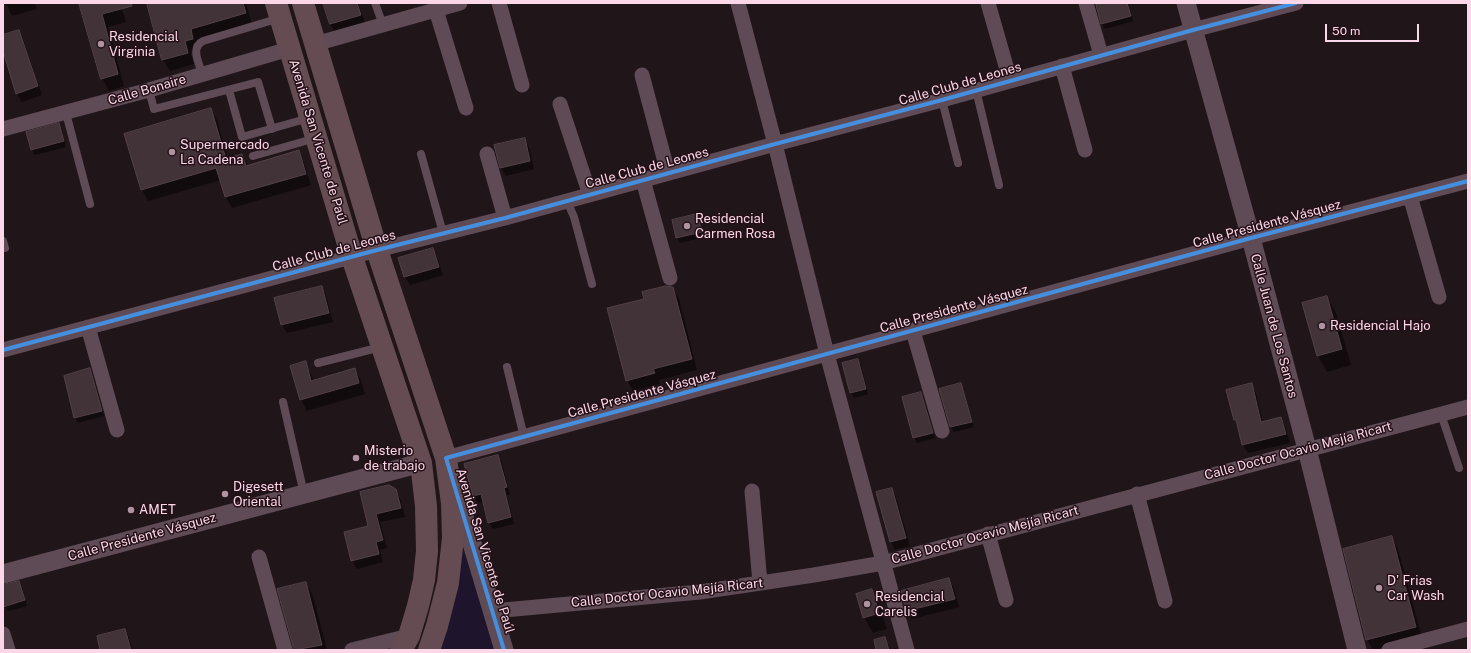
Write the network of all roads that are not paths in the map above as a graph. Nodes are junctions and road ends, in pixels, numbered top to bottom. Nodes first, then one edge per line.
1 (303, 3) edge
2 (376, 3) edge
3 (460, 3) edge
4 (499, 3) edge
5 (738, 3) edge
6 (988, 3) edge
7 (1086, 3) edge
8 (1186, 3) edge
9 (1296, 3) edge
10 (435, 6) edge
11 (278, 10) edge
12 (383, 25) junction
13 (1193, 30) junction
14 (315, 44) junction
15 (289, 49) junction
16 (1101, 55) junction
17 (1062, 66) junction
18 (202, 74) junction
19 (642, 75) dead end
20 (1010, 80) junction
21 (522, 85) dead end
22 (149, 90) junction
23 (229, 90) junction
24 (976, 90) junction
25 (942, 100) junction
26 (560, 104) dead end
27 (466, 108) dead end
28 (66, 113) junction
29 (314, 128) junction
30 (3, 129) edge
31 (272, 129) junction
32 (775, 144) junction
33 (1085, 150) dead end
34 (421, 154) dead end
35 (487, 154) dead end
36 (253, 156) dead end
37 (958, 163) dead end
38 (668, 173) junction
39 (643, 180) junction
40 (1468, 181) edge
41 (999, 185) dead end
42 (590, 194) junction
43 (1410, 196) junction
44 (568, 201) junction
45 (90, 204) dead end
46 (505, 218) junction
47 (443, 233) junction
48 (1251, 238) junction
49 (378, 250) junction
50 (352, 257) junction
51 (670, 278) dead end
52 (592, 284) dead end
53 (1439, 297) dead end
54 (88, 327) junction
55 (913, 331) junction
56 (382, 347) junction
57 (3, 350) edge
58 (827, 354) junction
59 (318, 364) dead end
60 (507, 367) dead end
61 (283, 402) dead end
62 (1468, 407) edge
63 (1441, 414) junction
64 (117, 430) dead end
65 (942, 431) dead end
66 (524, 437) junction
67 (1307, 449) junction
68 (446, 458) junction
69 (421, 463) junction
70 (1459, 468) dead end
71 (752, 491) dead end
72 (304, 494) junction
73 (1137, 494) junction
74 (988, 534) junction
75 (259, 557) dead end
76 (883, 563) junction
77 (3, 574) edge
78 (760, 583) junction
79 (1006, 600) dead end
80 (1165, 601) dead end
81 (493, 611) junction
82 (1468, 629) edge
83 (3, 634) edge
84 (405, 643) edge
85 (1408, 648) edge
86 (8, 650) edge
87 (285, 650) edge
88 (352, 650) edge
89 (429, 650) edge
90 (504, 650) edge
91 (907, 650) edge
92 (1357, 650) edge
93 (1389, 650) edge

1 - 14 main road, Avenida San Vicente de Paúl
2 - 12 lane
3 - 10 street
4 - 21 street
5 - 32 street
6 - 20 street
7 - 16 street
8 - 13 street, Calle Juan de Los Santos
9 - 13 street, Calle Club de Leones
10 - 12 street
10 - 27 street
11 - 15 main road, Avenida San Vicente de Paúl
11 - 18 lane
12 - 14 street
13 - 16 street, Calle Club de Leones
13 - 48 street, Calle Juan de Los Santos
14 - 49 main road, Avenida San Vicente de Paúl
15 - 18 street, Calle Bonaire
15 - 29 main road, Avenida San Vicente de Paúl
16 - 17 street, Calle Club de Leones
17 - 20 street, Calle Club de Leones
17 - 33 street
18 - 22 street, Calle Bonaire
19 - 38 street
20 - 24 street, Calle Club de Leones
22 - 23 lane
22 - 28 street, Calle Bonaire
23 - 31 lane
23 - 31 lane
24 - 25 street, Calle Club de Leones
24 - 41 lane
25 - 32 street, Calle Club de Leones
25 - 37 lane
26 - 42 street
28 - 30 street, Calle Bonaire
28 - 45 lane
29 - 31 lane
29 - 36 lane
29 - 50 main road, Avenida San Vicente de Paúl
32 - 38 street, Calle Club de Leones
32 - 58 street
34 - 47 lane
35 - 46 street
38 - 39 street, Calle Club de Leones
39 - 42 street, Calle Club de Leones
39 - 51 street
40 - 43 street, Calle Presidente Vásquez
42 - 44 street, Calle Club de Leones
43 - 48 street, Calle Presidente Vásquez
43 - 53 street
44 - 46 street, Calle Club de Leones
44 - 52 lane
46 - 47 street, Calle Club de Leones
47 - 49 street, Calle Club de Leones
48 - 55 street, Calle Presidente Vásquez
48 - 67 street, Calle Juan de Los Santos
49 - 50 street, Calle Club de Leones
49 - 68 main road, Avenida San Vicente de Paúl
50 - 54 street, Calle Club de Leones
50 - 56 main road, Avenida San Vicente de Paúl
54 - 57 street, Calle Club de Leones
54 - 64 street
55 - 58 street, Calle Presidente Vásquez
55 - 65 street
56 - 59 lane
56 - 69 main road, Avenida San Vicente de Paúl
58 - 66 street, Calle Presidente Vásquez
58 - 76 street
60 - 66 lane
61 - 72 lane
62 - 63 street, Calle Doctor Ocavio Mejía Ricart
63 - 67 street, Calle Doctor Ocavio Mejía Ricart
63 - 70 lane
66 - 68 street, Calle Presidente Vásquez
67 - 73 street, Calle Doctor Ocavio Mejía Ricart
67 - 92 street, Calle Juan de Los Santos
68 - 81 street, Avenida San Vicente de Paúl
68 - 89 main road, Avenida San Vicente de Paúl
69 - 72 street, Calle Presidente Vásquez
69 - 84 main road, Avenida San Vicente de Paúl
71 - 78 street
72 - 77 street, Calle Presidente Vásquez
73 - 74 street, Calle Doctor Ocavio Mejía Ricart
73 - 80 street
74 - 76 street, Calle Doctor Ocavio Mejía Ricart
74 - 79 street
75 - 87 street
76 - 78 street, Calle Doctor Ocavio Mejía Ricart
76 - 91 street
78 - 81 street, Calle Doctor Ocavio Mejía Ricart
81 - 90 street, Avenida San Vicente de Paúl
82 - 85 street
83 - 86 street
84 - 88 street
85 - 93 street

